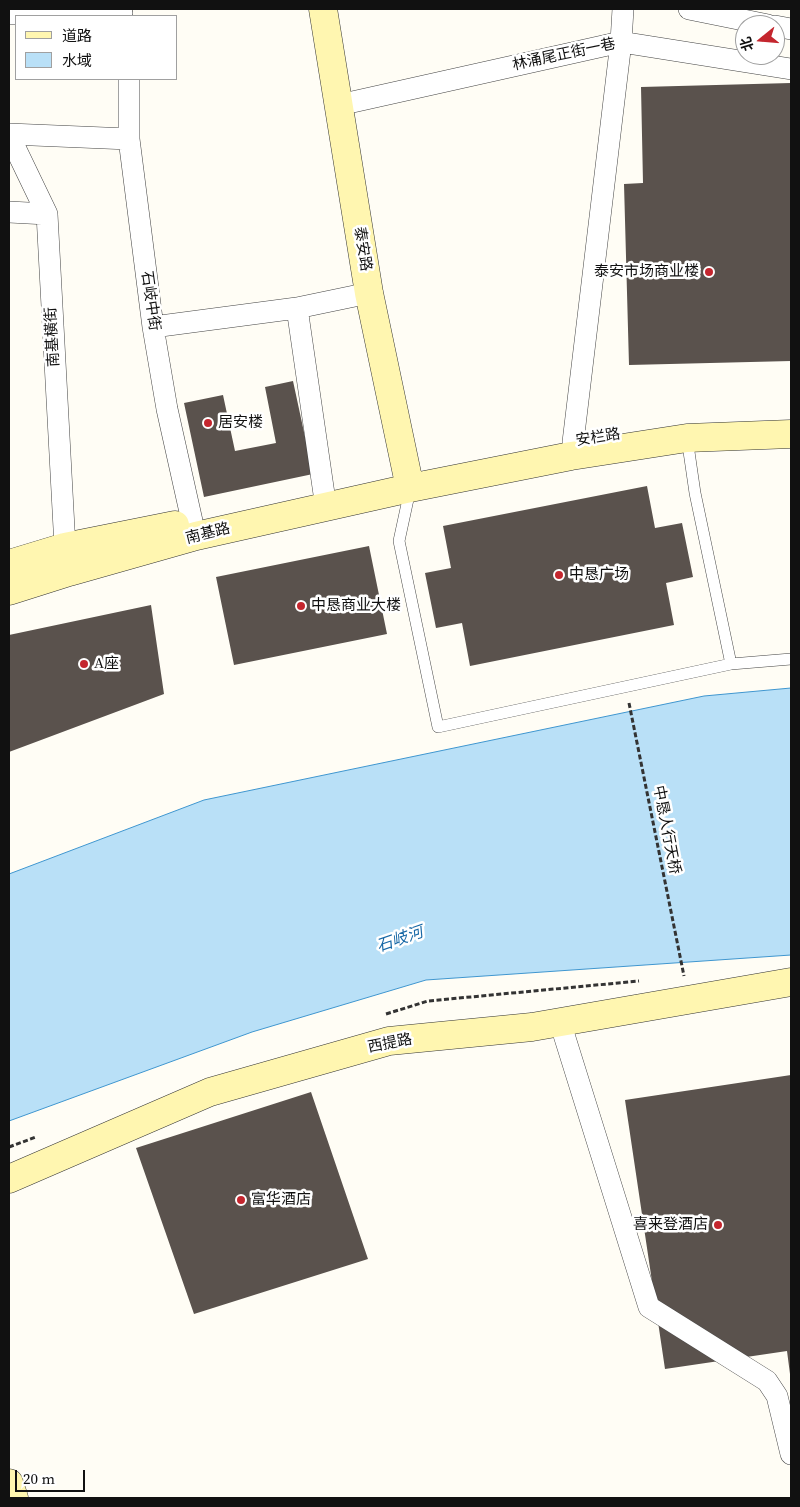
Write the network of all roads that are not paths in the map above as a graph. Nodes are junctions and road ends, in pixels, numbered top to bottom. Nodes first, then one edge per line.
1 (323, 9) edge
2 (623, 9) edge
3 (689, 9) edge
4 (123, 13) edge
5 (9, 14) edge
6 (735, 18) edge
7 (621, 42) junction
8 (791, 69) edge
9 (128, 80) edge
10 (339, 105) junction
11 (9, 135) edge
12 (129, 139) junction
13 (9, 212) edge
14 (47, 214) junction
15 (369, 293) junction
16 (297, 308) junction
17 (153, 327) junction
18 (791, 421) edge
19 (791, 434) edge
20 (687, 438) junction
21 (573, 442) junction
22 (409, 482) junction
23 (324, 494) junction
24 (192, 521) junction
25 (65, 547) junction
26 (9, 564) edge
27 (9, 591) edge
28 (791, 659) edge
29 (731, 664) junction
30 (791, 982) edge
31 (560, 1022) junction
32 (9, 1179) edge
33 (791, 1454) edge
34 (9, 1483) edge
35 (14, 1498) edge

1 - 10 main road, 泰安路
2 - 7 street
3 - 6 street
4 - 5 street
7 - 8 street, 林涌尾正街一巷
7 - 10 street, 林涌尾正街一巷
7 - 21 street
9 - 12 street, 石岐中街
10 - 15 main road, 泰安路
11 - 12 street
11 - 14 street, 南基橫街
12 - 17 street, 石岐中街
13 - 14 street
14 - 25 street, 南基橫街
15 - 16 street
15 - 22 main road, 泰安路
16 - 17 street
16 - 23 street
17 - 24 street, 石岐中街
18 - 21 main road, 安栏路
19 - 20 main road, 安栏路
20 - 22 main road, 安栏路
20 - 29 lane
21 - 22 main road, 安栏路
22 - 23 main road, 南基路
22 - 27 main road, 南基路
22 - 29 lane
23 - 24 main road, 南基路
24 - 25 main road, 南基路
25 - 26 main road, 南基路
28 - 29 lane
30 - 31 main road, 西提路
31 - 32 main road, 西提路
31 - 33 street
34 - 35 main road

